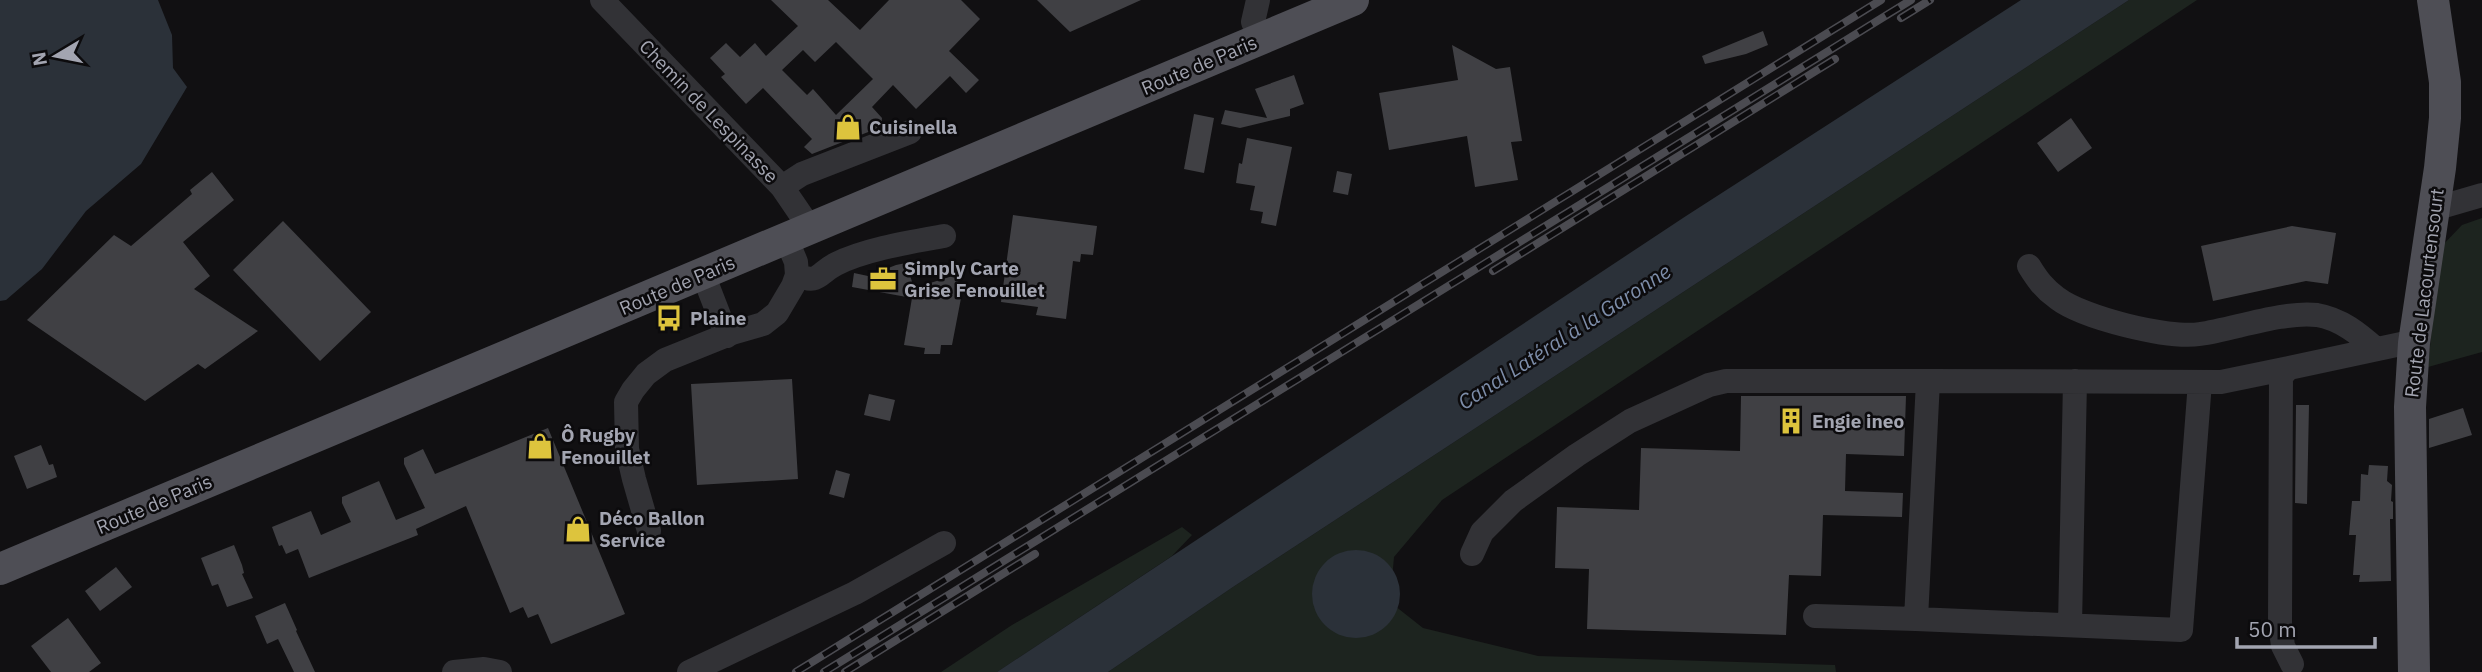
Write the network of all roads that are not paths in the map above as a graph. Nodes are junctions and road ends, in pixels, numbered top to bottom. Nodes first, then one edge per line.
1 (602, 0) edge
2 (1258, 0) edge
3 (1353, 0) edge
4 (2433, 0) edge
5 (1260, 39) junction
6 (910, 132) dead end
7 (782, 187) junction
8 (2482, 195) edge
9 (2434, 209) junction
10 (798, 233) junction
11 (944, 236) dead end
12 (2029, 266) dead end
13 (703, 274) junction
14 (797, 275) junction
15 (727, 336) junction
16 (2414, 344) junction
17 (2376, 349) junction
18 (2289, 368) junction
19 (1928, 381) junction
20 (2075, 382) junction
21 (2200, 382) junction
22 (649, 531) dead end
23 (944, 543) dead end
24 (1472, 554) dead end
25 (0, 569) edge
26 (1815, 616) dead end
27 (1916, 619) junction
28 (2070, 625) junction
29 (2292, 664) dead end
30 (454, 672) edge
31 (500, 672) edge
32 (689, 672) edge
33 (2414, 672) edge

1 - 7 street, Chemin de Lespinasse
2 - 5 street
3 - 5 main road, Route de Paris
4 - 9 main road, Route de Lacourtensourt
5 - 10 main road, Route de Paris
6 - 7 street
7 - 10 street, Chemin de Lespinasse
8 - 9 street
9 - 16 main road, Route de Lacourtensourt
10 - 13 main road, Route de Paris
10 - 14 street, Chemin de Lespinasse
11 - 14 street
12 - 17 street
13 - 15 street
13 - 25 main road, Route de Paris
14 - 15 street
15 - 22 street
16 - 17 street
16 - 33 main road, Route de Lacourtensourt
17 - 18 street
18 - 21 street
18 - 29 street
19 - 20 street
19 - 24 street
19 - 27 street
20 - 21 street
20 - 28 street
21 - 28 street
23 - 32 street
26 - 27 street
27 - 28 street
30 - 31 street

